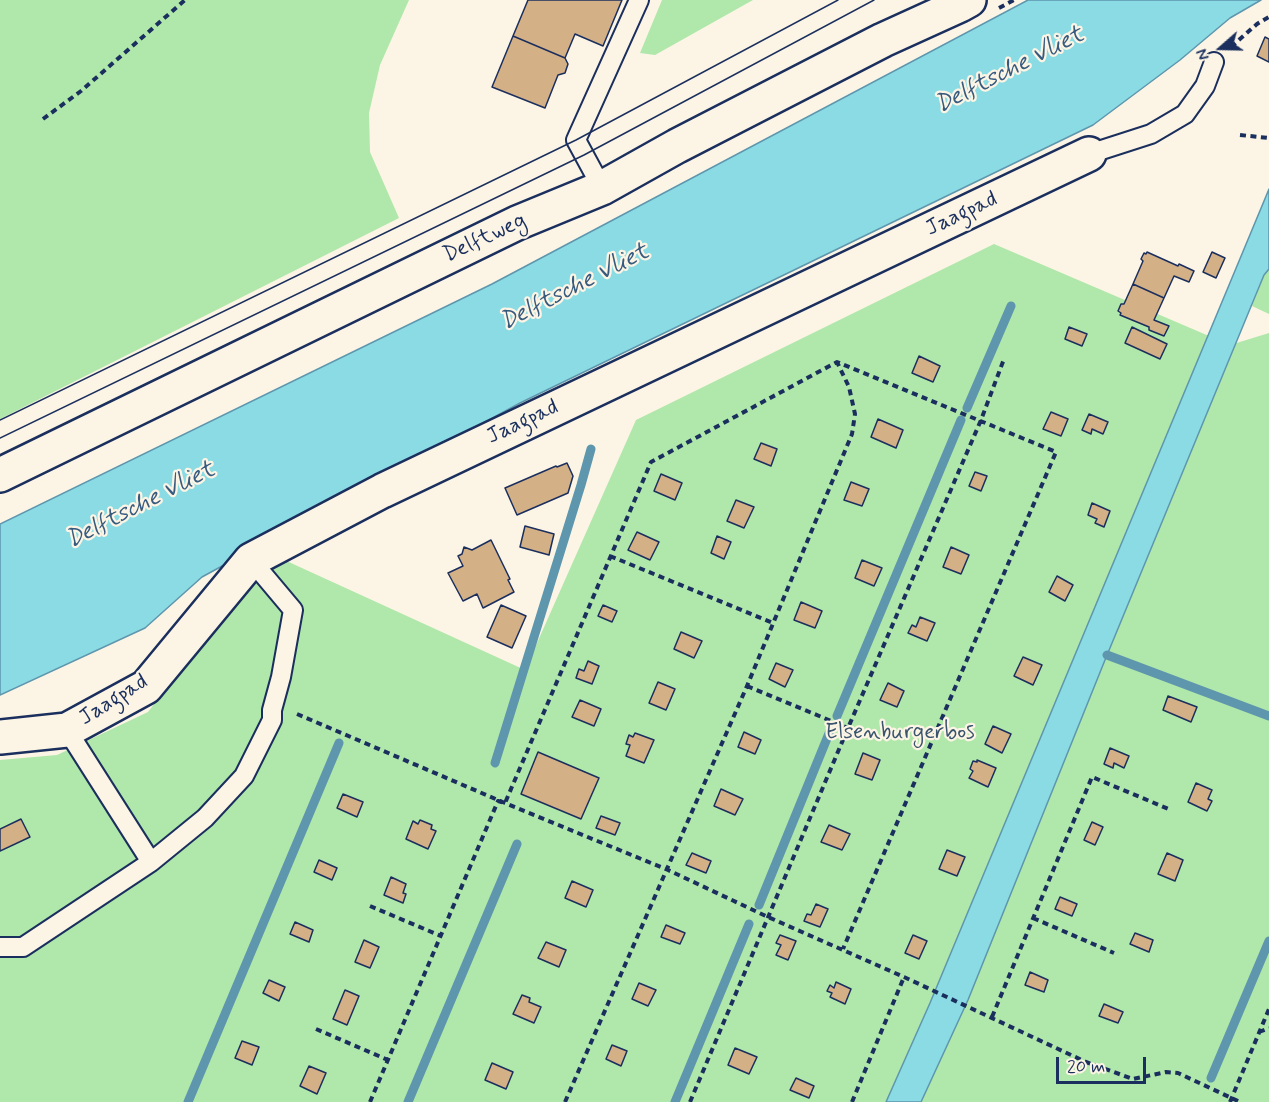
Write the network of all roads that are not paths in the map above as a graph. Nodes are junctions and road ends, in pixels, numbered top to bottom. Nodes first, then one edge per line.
1 (639, 0) edge
2 (962, 2) edge
3 (1214, 62) dead end
4 (1089, 153) joint
5 (602, 188) junction
6 (0, 475) edge
7 (251, 560) junction
8 (67, 730) junction
9 (0, 737) edge
10 (152, 862) junction
11 (0, 947) edge

1 - 5 lane
2 - 5 street, Delftweg
3 - 4 lane
4 - 7 street, Jaagpad
5 - 6 street, Delftweg
7 - 8 street, Jaagpad
7 - 10 lane
8 - 9 street, Jaagpad
8 - 10 lane
10 - 11 lane

